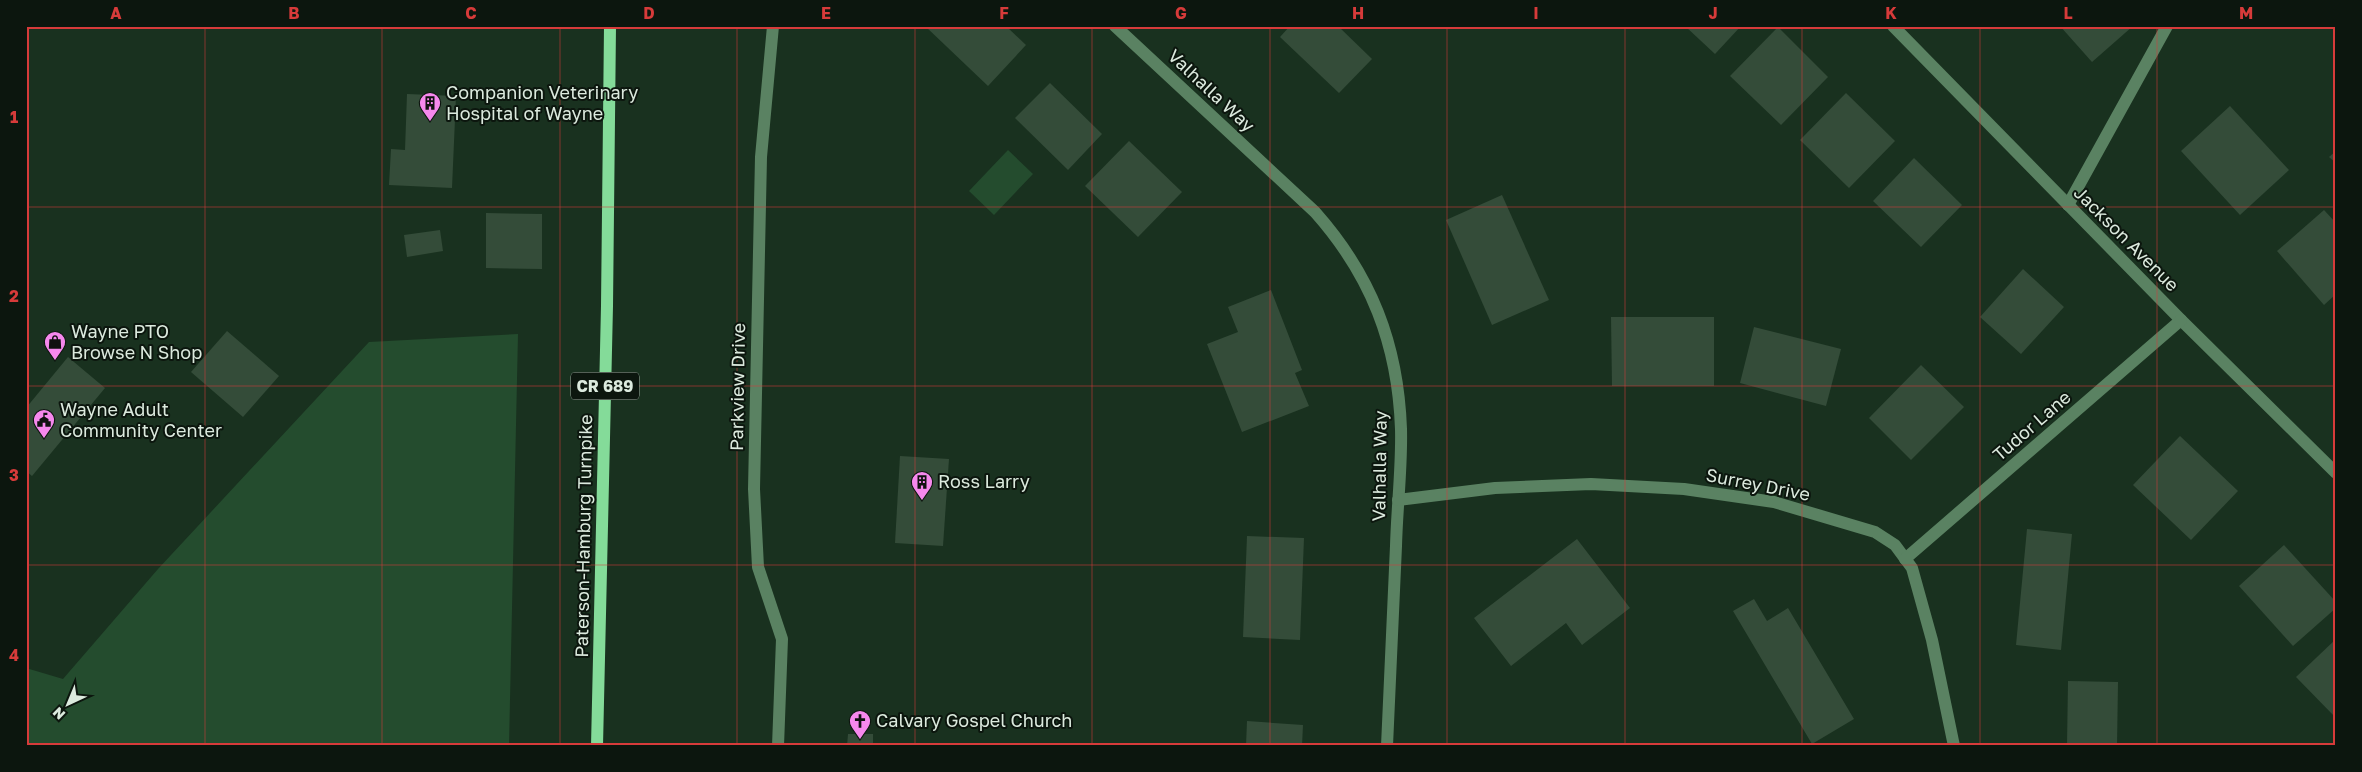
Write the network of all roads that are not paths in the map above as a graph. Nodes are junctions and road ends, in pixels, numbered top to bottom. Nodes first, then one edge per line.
1 (610, 26) edge
2 (772, 26) edge
3 (1115, 26) edge
4 (1893, 26) edge
5 (2167, 26) edge
6 (2068, 205) junction
7 (2181, 320) junction
8 (2336, 473) edge
9 (1398, 500) junction
10 (1905, 558) junction
11 (597, 746) edge
12 (778, 746) edge
13 (1387, 746) edge
14 (1954, 746) edge

1 - 11 main road, Paterson-Hamburg Turnpike / CR 689
2 - 12 street, Parkview Drive
3 - 9 street, Valhalla Way
4 - 6 street, Jackson Avenue
5 - 6 street
6 - 7 street, Jackson Avenue
7 - 8 street, Jackson Avenue
7 - 10 street, Tudor Lane
9 - 10 street, Surrey Drive
9 - 13 street, Valhalla Way
10 - 14 street, Surrey Drive

